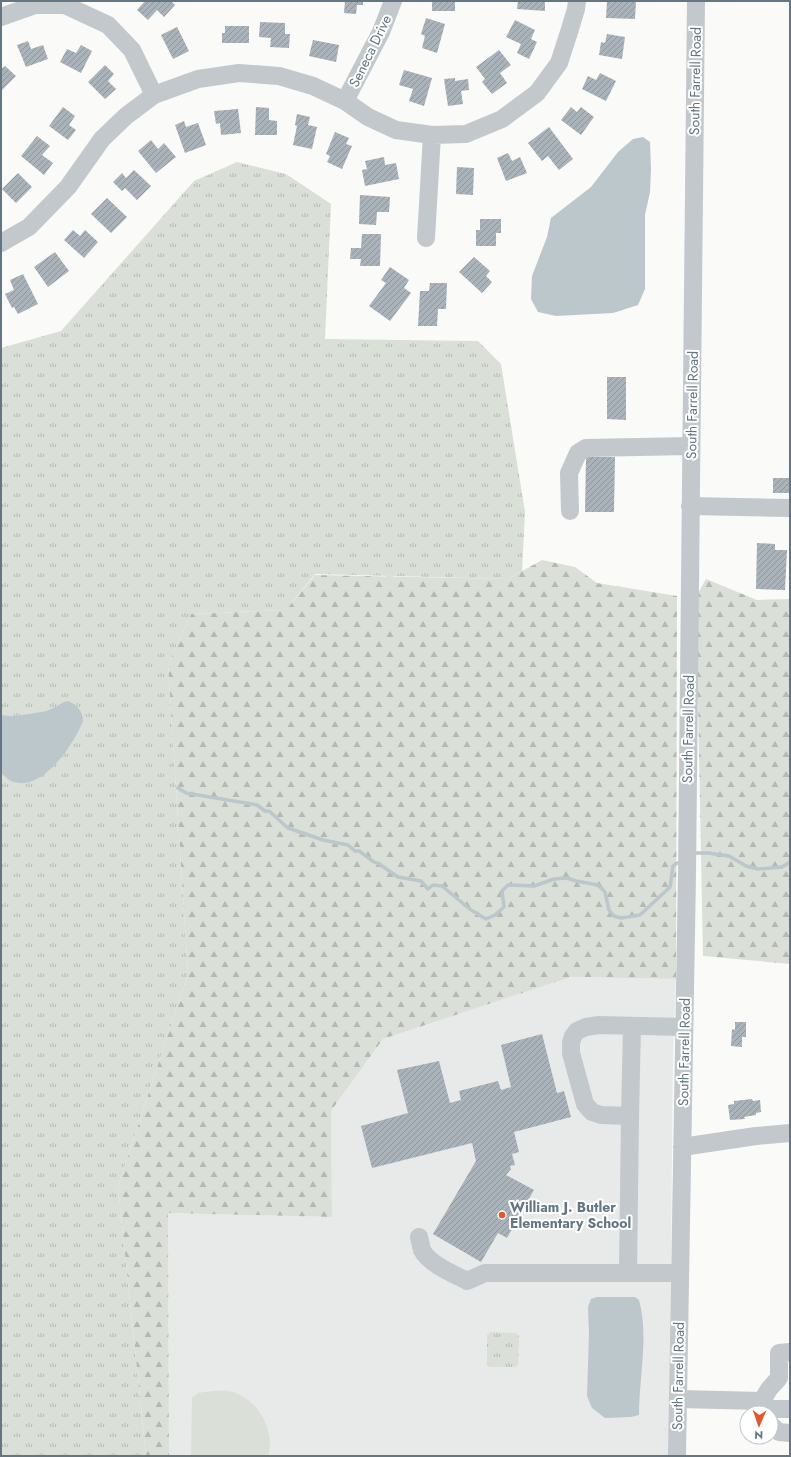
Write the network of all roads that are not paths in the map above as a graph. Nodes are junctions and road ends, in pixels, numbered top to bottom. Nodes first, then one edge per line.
1 (393, 1) edge
2 (577, 1) edge
3 (696, 1) edge
4 (1, 17) edge
5 (154, 95) junction
6 (345, 101) junction
7 (432, 135) junction
8 (426, 238) dead end
9 (1, 243) edge
10 (691, 446) junction
11 (690, 506) junction
12 (790, 508) edge
13 (570, 511) dead end
14 (632, 1026) junction
15 (684, 1027) junction
16 (630, 1116) junction
17 (790, 1133) edge
18 (682, 1148) junction
19 (419, 1237) dead end
20 (628, 1273) junction
21 (680, 1273) junction
22 (790, 1352) edge
23 (772, 1386) junction
24 (790, 1386) edge
25 (678, 1399) junction
26 (768, 1405) edge
27 (739, 1408) edge
28 (790, 1409) edge
29 (779, 1410) edge
30 (779, 1432) edge
31 (790, 1433) edge
32 (677, 1456) edge

1 - 6 street, Seneca Drive
2 - 7 street
3 - 10 street, South Farrell Road
4 - 5 street
5 - 6 street
5 - 9 street
6 - 7 street
7 - 8 street
10 - 11 street, South Farrell Road
10 - 13 street
11 - 12 street
11 - 15 street, South Farrell Road
14 - 15 street
14 - 16 street
14 - 16 street
15 - 18 street, South Farrell Road
16 - 20 street
17 - 18 street
18 - 21 street, South Farrell Road
19 - 20 street
20 - 21 street
21 - 25 street, South Farrell Road
22 - 23 street
23 - 24 street
23 - 26 street
25 - 27 street
25 - 32 street, South Farrell Road
28 - 29 street
30 - 31 street

